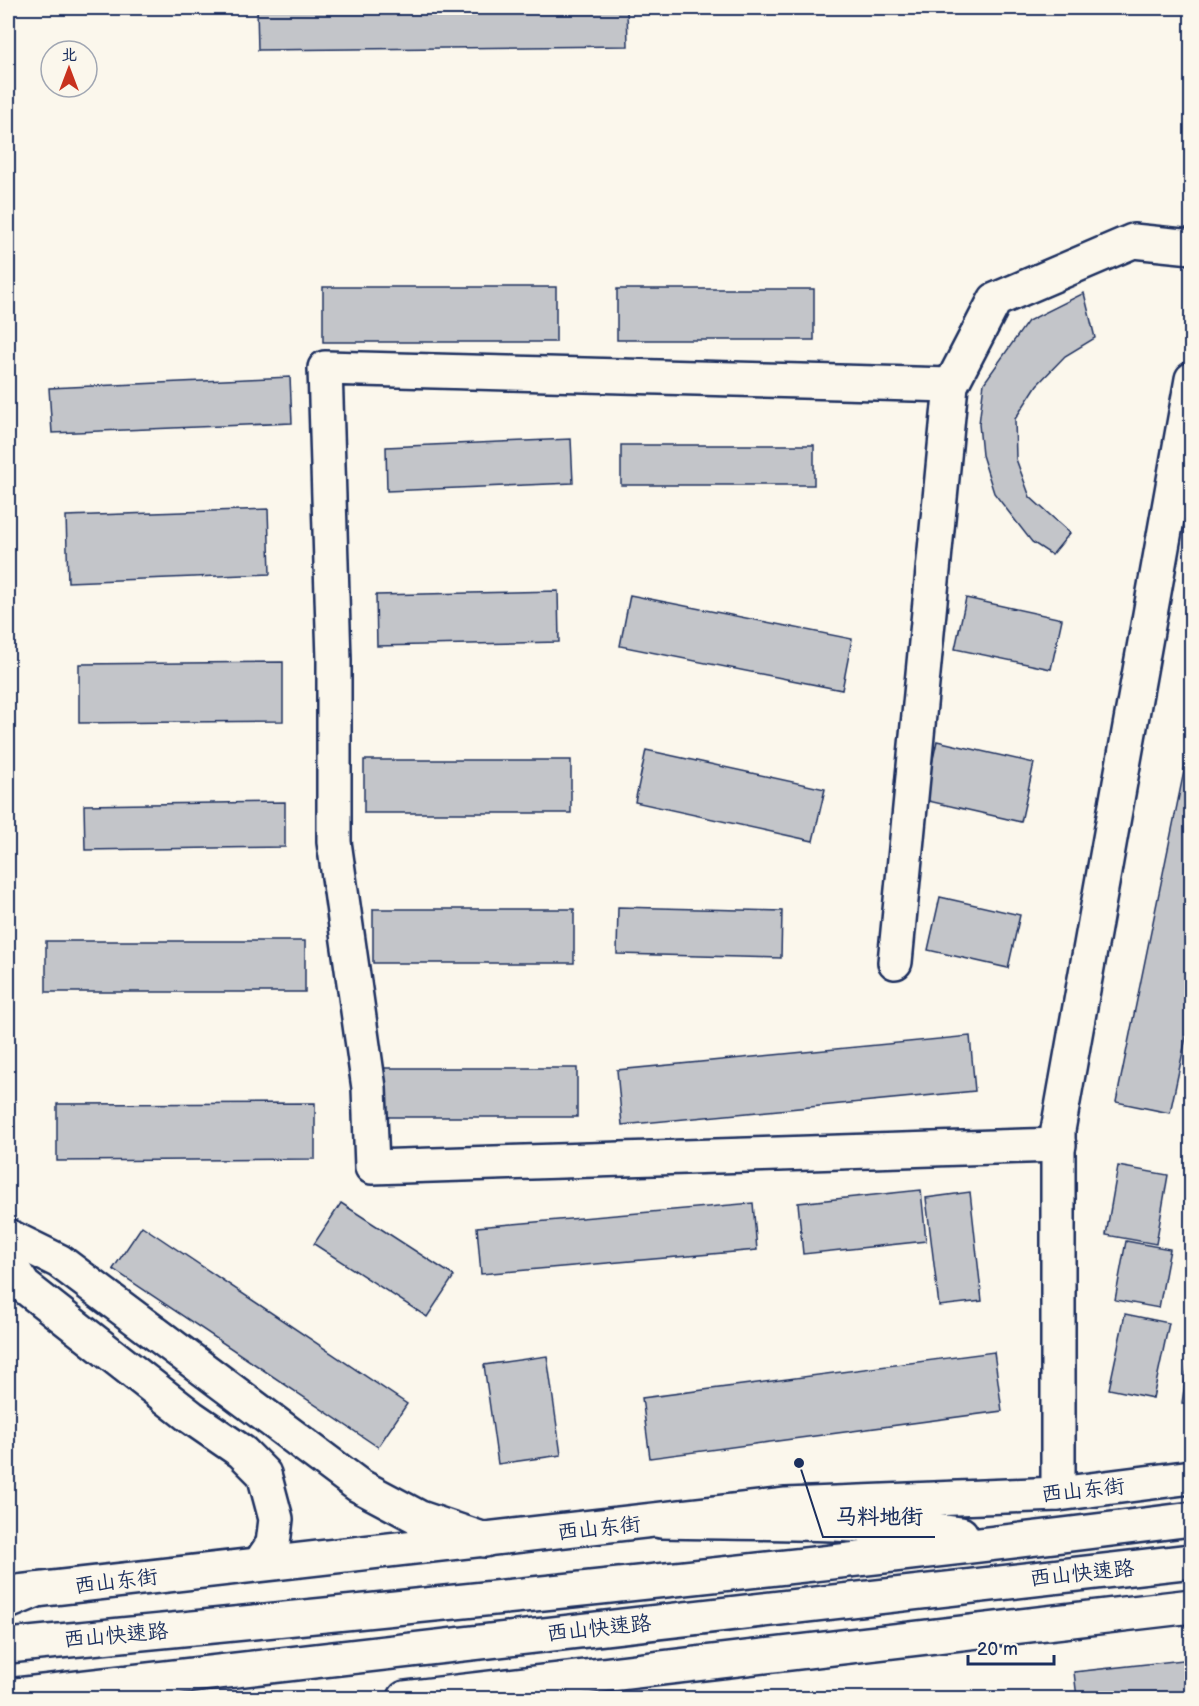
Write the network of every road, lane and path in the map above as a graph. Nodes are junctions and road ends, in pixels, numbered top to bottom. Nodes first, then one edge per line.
1 (1191, 247) edge
2 (1191, 379) edge
3 (951, 385) junction
4 (895, 962) dead end
5 (1059, 1145) junction
6 (8, 1236) edge
7 (8, 1262) edge
8 (1191, 1478) edge
9 (1058, 1494) junction
10 (1191, 1519) edge
11 (660, 1521) junction
12 (485, 1540) junction
13 (1016, 1541) junction
14 (1191, 1561) edge
15 (260, 1563) junction
16 (17, 1595) edge
17 (1191, 1606) edge
18 (8, 1646) edge
19 (154, 1678) junction
20 (8, 1696) edge
21 (123, 1698) edge
22 (405, 1698) edge

1 - 3 main road
2 - 5 main road
3 - 4 main road
3 - 5 main road
5 - 9 main road
6 - 12 main road
7 - 15 main road
8 - 9 main road, 西山东街
9 - 11 main road, 西山东街
10 - 13 main road, 西山快速路
11 - 12 main road, 西山东街
11 - 13 main road
12 - 15 main road, 西山东街
13 - 18 main road, 西山快速路
14 - 19 main road, 西山快速路
15 - 16 main road, 西山东街
17 - 22 main road
19 - 20 main road, 西山快速路
19 - 21 main road

